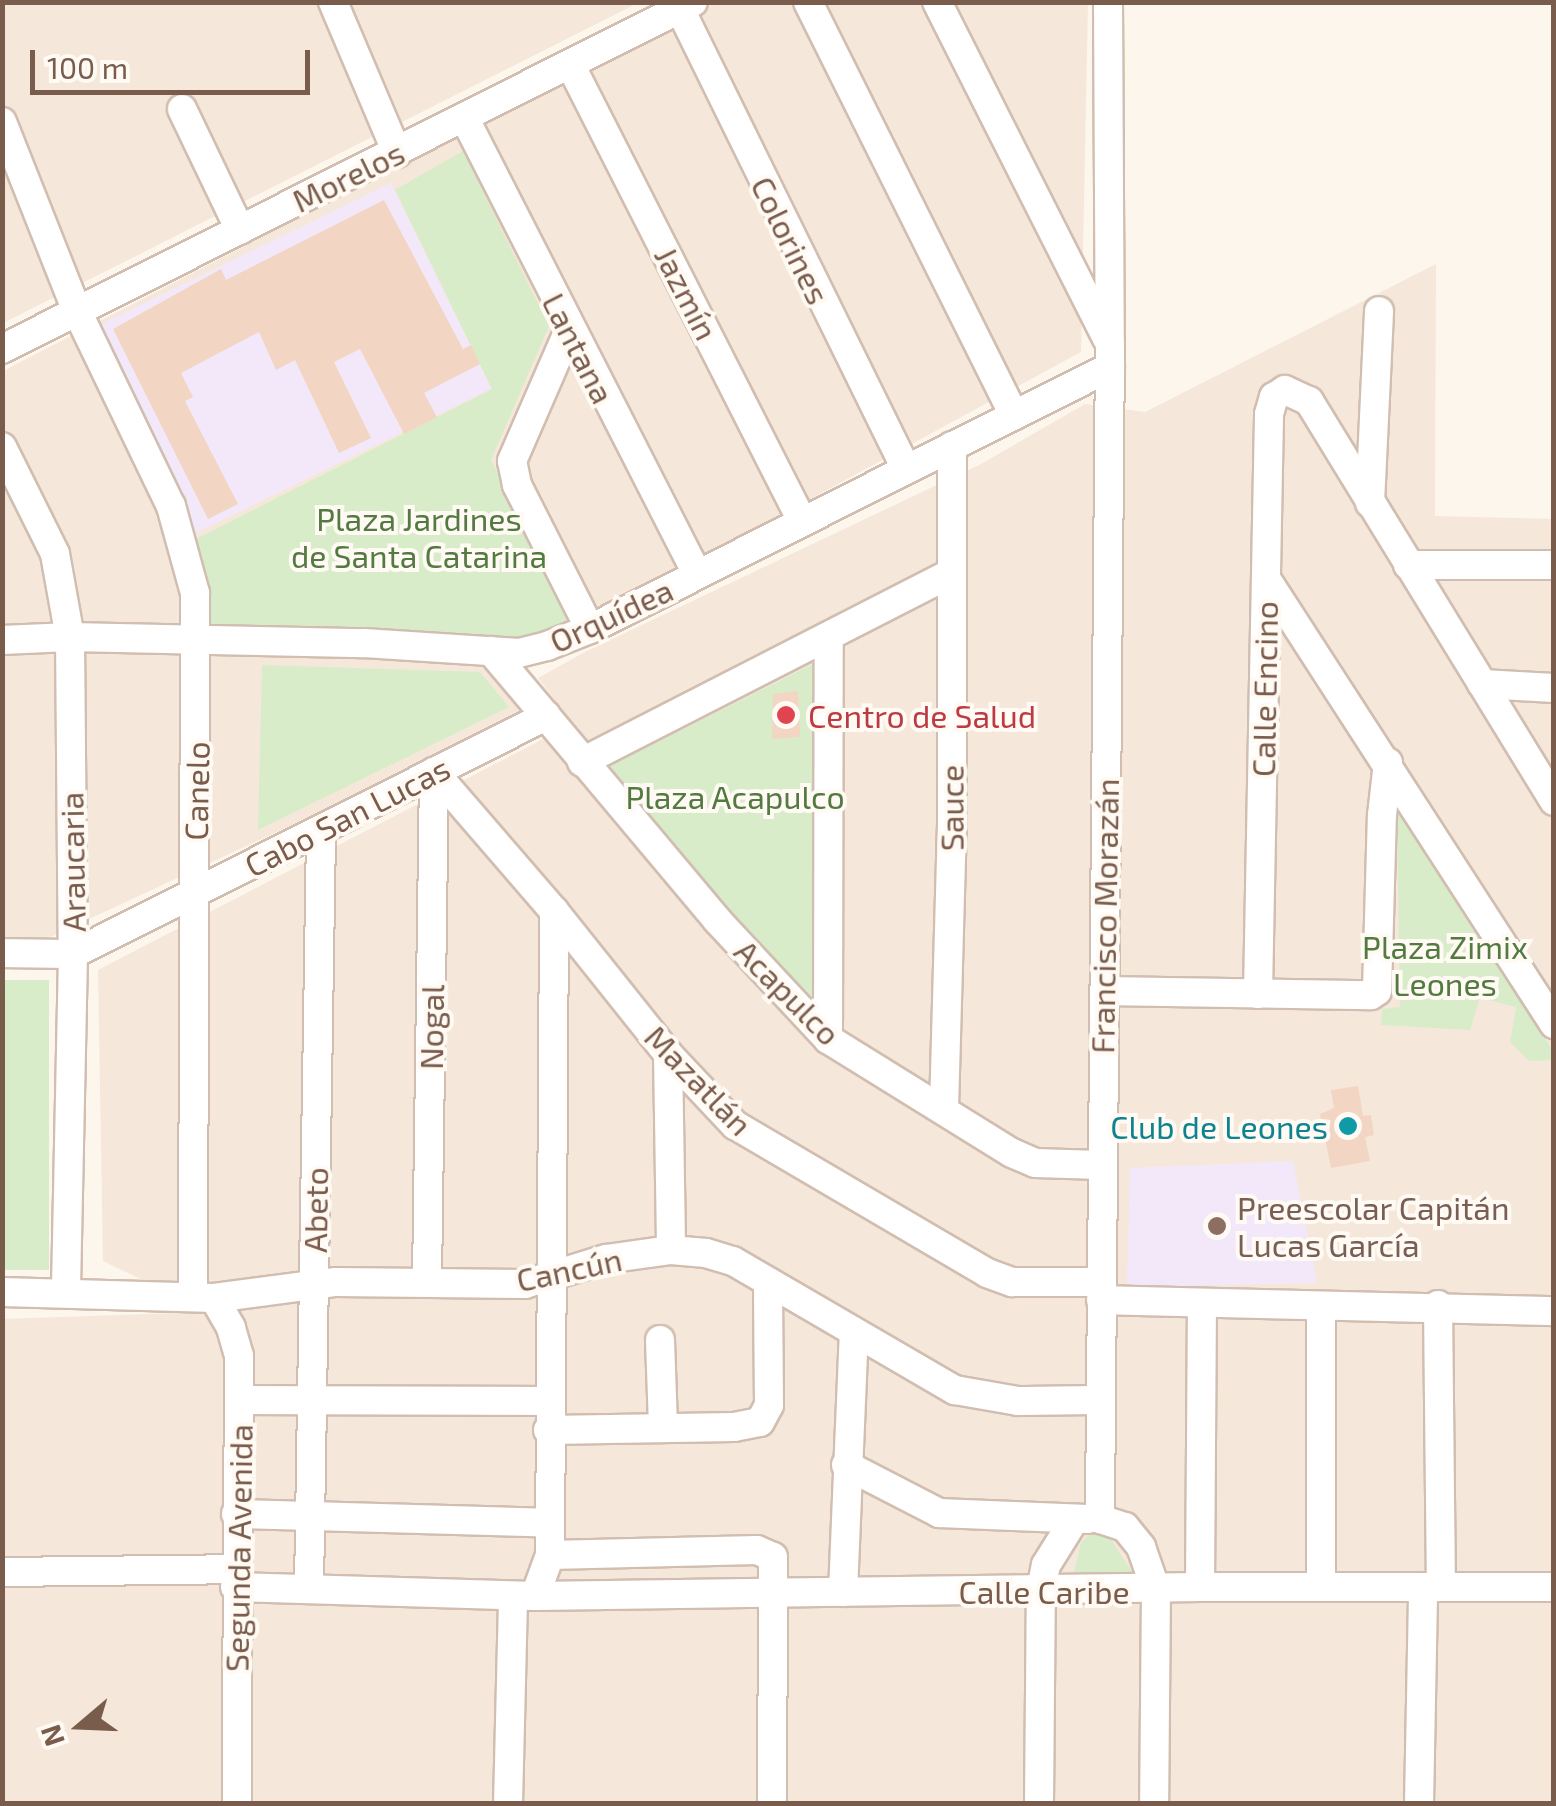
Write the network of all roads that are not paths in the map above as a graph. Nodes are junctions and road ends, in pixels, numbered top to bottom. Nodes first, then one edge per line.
1 (334, 2) edge
2 (808, 2) edge
3 (937, 2) edge
4 (1108, 2) edge
5 (686, 6) edge
6 (642, 15) edge
7 (571, 66) junction
8 (182, 110) dead end
9 (465, 118) junction
10 (2, 122) edge
11 (397, 152) junction
12 (240, 230) junction
13 (77, 310) junction
14 (1379, 311) dead end
15 (569, 330) junction
16 (2, 349) edge
17 (1110, 356) junction
18 (1014, 416) junction
19 (952, 446) junction
20 (2, 447) edge
21 (906, 469) junction
22 (1370, 504) junction
23 (802, 520) junction
24 (1554, 565) edge
25 (1408, 566) junction
26 (696, 574) junction
27 (950, 574) junction
28 (1267, 580) junction
29 (590, 629) junction
30 (70, 637) junction
31 (829, 638) junction
32 (2, 640) edge
33 (197, 640) junction
34 (491, 650) junction
35 (1482, 684) junction
36 (1554, 688) edge
37 (546, 716) junction
38 (582, 762) junction
39 (1388, 762) junction
40 (434, 772) junction
41 (1554, 801) edge
42 (320, 831) junction
43 (194, 893) junction
44 (554, 911) junction
45 (2, 953) edge
46 (73, 954) junction
47 (1104, 991) junction
48 (1258, 994) junction
49 (1554, 1024) edge
50 (828, 1039) junction
51 (668, 1054) junction
52 (944, 1109) junction
53 (1101, 1165) junction
54 (671, 1250) junction
55 (550, 1277) junction
56 (426, 1281) junction
57 (768, 1283) junction
58 (313, 1287) junction
59 (1102, 1291) junction
60 (2, 1292) edge
61 (66, 1292) junction
62 (203, 1298) junction
63 (1202, 1303) junction
64 (1321, 1306) junction
65 (1438, 1306) junction
66 (1554, 1311) edge
67 (854, 1333) junction
68 (660, 1340) dead end
69 (311, 1399) junction
70 (240, 1400) junction
71 (1099, 1400) junction
72 (548, 1401) junction
73 (663, 1428) junction
74 (548, 1430) junction
75 (846, 1465) junction
76 (236, 1514) junction
77 (308, 1514) junction
78 (1087, 1519) junction
79 (549, 1523) junction
80 (550, 1555) junction
81 (2, 1572) edge
82 (235, 1578) junction
83 (1200, 1586) junction
84 (1321, 1586) junction
85 (1432, 1587) junction
86 (1554, 1587) edge
87 (309, 1589) junction
88 (1041, 1590) junction
89 (1156, 1590) junction
90 (775, 1592) junction
91 (842, 1592) junction
92 (524, 1596) junction
93 (237, 1804) edge
94 (508, 1804) edge
95 (772, 1804) edge
96 (1039, 1804) edge
97 (1154, 1804) edge
98 (1419, 1804) edge

1 - 11 street
2 - 18 street
3 - 17 street
4 - 17 street, Francisco Morazán
5 - 6 street, Morelos
5 - 21 street, Colorines
6 - 7 street, Morelos
7 - 9 street, Morelos
7 - 23 street, Jazmín
8 - 12 street
9 - 11 street, Morelos
9 - 15 street, Lantana
10 - 13 street, Canelo
11 - 12 street, Morelos
12 - 13 street, Morelos
13 - 16 street, Morelos
13 - 33 street, Canelo
14 - 22 street
15 - 26 street, Lantana
15 - 29 street
17 - 18 street, Orquídea
17 - 47 street, Francisco Morazán
18 - 19 street, Orquídea
19 - 21 street, Orquídea
19 - 27 street, Sauce
20 - 30 street, Araucaria
21 - 23 street, Orquídea
22 - 25 street
22 - 28 street, Calle Encino
23 - 26 street, Orquídea
24 - 25 street
25 - 35 street
26 - 29 street, Orquídea
27 - 31 street
27 - 52 street, Sauce
28 - 39 street
28 - 48 street, Calle Encino
29 - 34 street, Orquídea
30 - 32 street, Orquídea
30 - 33 street, Orquídea
30 - 46 street, Araucaria
31 - 38 street
31 - 50 street
33 - 34 street, Orquídea
33 - 43 street, Canelo
34 - 37 street
35 - 36 street
35 - 41 street
37 - 38 street, Acapulco
37 - 40 street, Cabo San Lucas
38 - 50 street, Acapulco
39 - 48 street
39 - 49 street
40 - 42 street, Cabo San Lucas
40 - 44 street, Mazatlán
40 - 56 street, Nogal
42 - 43 street, Cabo San Lucas
42 - 58 street, Abeto
43 - 46 street, Cabo San Lucas
43 - 62 street, Canelo
44 - 51 street, Mazatlán
44 - 55 street
45 - 46 street
46 - 61 street, Araucaria
47 - 48 street
47 - 53 street, Francisco Morazán
50 - 52 street, Acapulco
51 - 54 street
51 - 59 street, Mazatlán
52 - 53 street, Acapulco
53 - 59 street, Francisco Morazán
54 - 55 street, Cancún
54 - 57 street, Cancún
55 - 56 street, Cancún
55 - 72 street
56 - 58 street, Cancún
57 - 67 street, Cancún
57 - 73 street
58 - 62 street, Cancún
58 - 69 street, Abeto
59 - 63 street, Mazatlán
59 - 71 street, Francisco Morazán
60 - 61 street, Cancún
61 - 62 street, Cancún
62 - 70 street, Segunda Avenida
63 - 64 street, Mazatlán
63 - 83 street
64 - 65 street, Mazatlán
64 - 84 street
65 - 66 street, Mazatlán
65 - 85 street
67 - 71 street, Cancún
67 - 75 street
68 - 73 street
69 - 70 street
69 - 72 street
69 - 77 street, Abeto
70 - 76 street, Segunda Avenida
71 - 78 street, Francisco Morazán
72 - 74 street
73 - 74 street
74 - 79 street
75 - 78 street
75 - 91 street
76 - 77 street
76 - 82 street, Segunda Avenida
77 - 79 street
77 - 87 street, Abeto
78 - 88 street
78 - 89 street
79 - 80 street
80 - 90 street
80 - 92 street
81 - 82 street, Calle Caribe
82 - 87 street, Calle Caribe
82 - 93 street, Segunda Avenida
83 - 84 street, Calle Caribe
83 - 89 street, Calle Caribe
84 - 85 street, Calle Caribe
85 - 86 street, Calle Caribe
85 - 98 street
87 - 92 street, Calle Caribe
88 - 89 street, Calle Caribe
88 - 91 street, Calle Caribe
88 - 96 street
89 - 97 street
90 - 91 street, Calle Caribe
90 - 92 street, Calle Caribe
90 - 95 street
92 - 94 street

